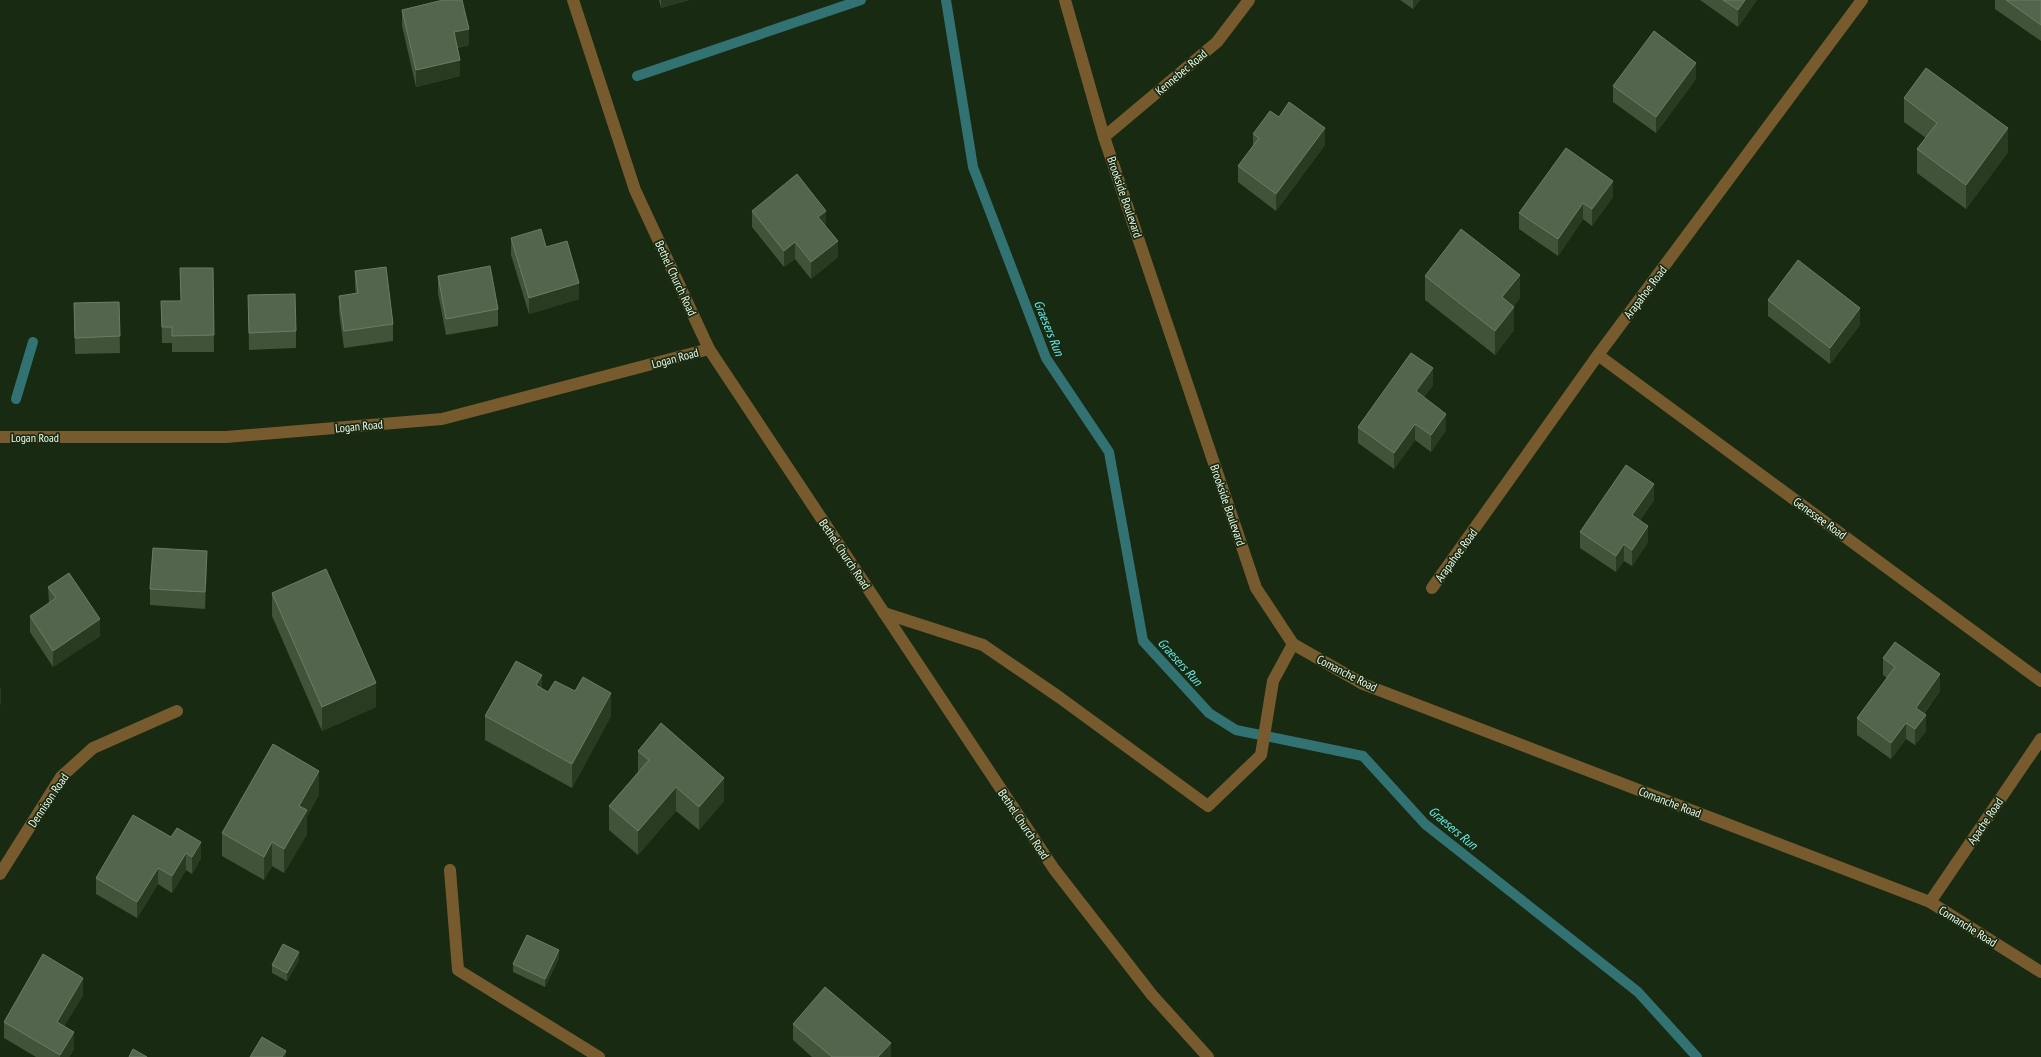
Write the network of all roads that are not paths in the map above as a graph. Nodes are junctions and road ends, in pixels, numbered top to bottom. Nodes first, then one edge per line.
1 (573, 0) edge
2 (1065, 0) edge
3 (1249, 0) edge
4 (1862, 0) edge
5 (1104, 137) junction
6 (709, 349) junction
7 (1598, 355) junction
8 (0, 437) edge
9 (1432, 588) dead end
10 (884, 613) junction
11 (1293, 644) junction
12 (2041, 681) edge
13 (177, 711) dead end
14 (2041, 739) edge
15 (450, 870) dead end
16 (0, 874) edge
17 (1930, 902) junction
18 (2041, 972) edge
19 (599, 1057) edge
20 (1208, 1057) edge

1 - 6 street, Bethel Church Road
2 - 5 street, Brookside Boulevard
3 - 5 street, Kennebec Road
4 - 7 street, Arapahoe Road
5 - 11 street, Brookside Boulevard
6 - 8 street, Logan Road
6 - 10 street, Bethel Church Road
7 - 9 street, Arapahoe Road
7 - 12 street, Genessee Road
10 - 11 street
10 - 20 street, Bethel Church Road
11 - 17 street, Comanche Road
13 - 16 street, Dennison Road
14 - 17 street, Apache Road
15 - 19 street
17 - 18 street, Comanche Road

